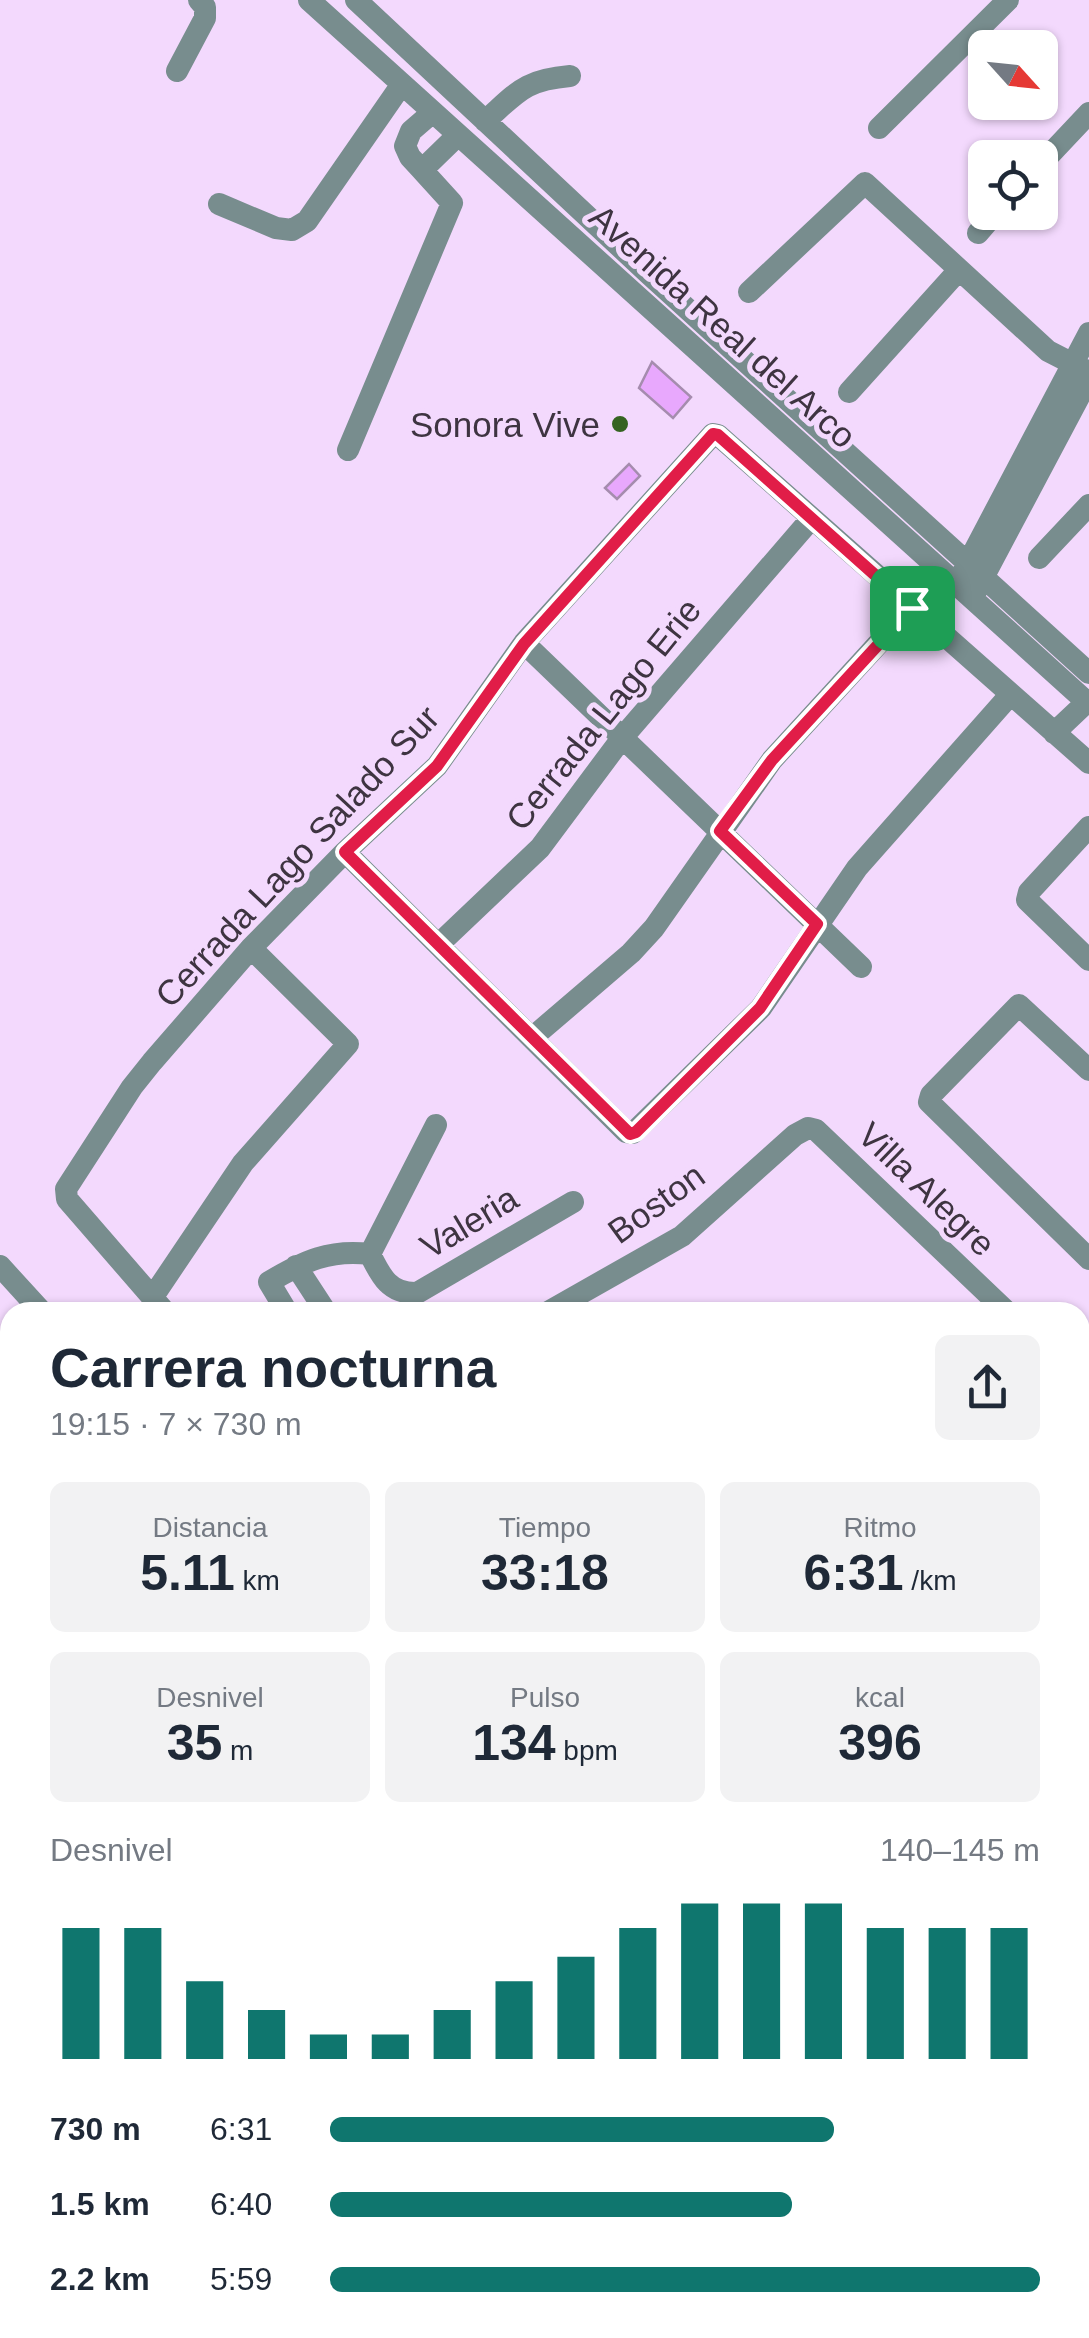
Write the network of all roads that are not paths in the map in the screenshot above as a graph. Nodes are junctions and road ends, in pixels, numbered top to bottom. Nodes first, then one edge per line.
1 (199, 0) edge
2 (309, 0) edge
3 (1008, 0) edge
4 (361, 5) edge
5 (345, 33) junction
6 (177, 71) dead end
7 (570, 76) dead end
8 (402, 84) junction
9 (432, 112) junction
10 (1089, 113) edge
11 (485, 120) junction
12 (879, 128) dead end
13 (458, 135) junction
14 (1058, 147) edge
15 (422, 170) junction
16 (219, 204) dead end
17 (958, 271) junction
18 (650, 275) junction
19 (749, 292) dead end
20 (634, 293) junction
21 (1089, 333) edge
22 (1083, 372) edge
23 (849, 392) dead end
24 (348, 450) dead end
25 (1089, 505) edge
26 (812, 519) junction
27 (1039, 558) dead end
28 (970, 582) junction
29 (912, 608) junction
30 (524, 644) junction
31 (1089, 673) edge
32 (1010, 695) junction
33 (1088, 702) edge
34 (1054, 733) junction
35 (622, 738) junction
36 (1086, 754) edge
37 (1089, 826) edge
38 (720, 831) junction
39 (345, 852) junction
40 (817, 924) junction
41 (439, 944) junction
42 (251, 948) junction
43 (1089, 960) edge
44 (861, 967) dead end
45 (533, 1036) junction
46 (1089, 1070) edge
47 (436, 1125) dead end
48 (795, 1134) joint
49 (573, 1202) dead end
50 (370, 1254) junction
51 (1089, 1259) edge
52 (0, 1266) edge
53 (296, 1266) junction
54 (33, 1302) edge
55 (156, 1302) edge
56 (161, 1302) edge
57 (281, 1302) edge
58 (319, 1302) edge
59 (566, 1302) edge
60 (997, 1302) edge

1 - 6 street
2 - 5 street, Avenida Real del Arco
3 - 12 street
4 - 5 street
4 - 11 street, Avenida Real del Arco
5 - 8 street, Avenida Real del Arco
7 - 11 street
8 - 9 street, Avenida Real del Arco
8 - 16 street
9 - 13 street, Avenida Real del Arco
9 - 15 street
10 - 14 street
11 - 18 street, Avenida Real del Arco
13 - 15 street
13 - 20 street, Avenida Real del Arco
15 - 24 street
17 - 19 street
17 - 22 street
17 - 23 street
18 - 20 street
18 - 28 street, Avenida Real del Arco
20 - 28 street, Avenida Real del Arco
21 - 22 street
22 - 28 street
25 - 27 street
26 - 29 street
26 - 30 street, Cerrada Lago Salado Sur
26 - 35 street, Cerrada Lago Erie
28 - 31 street, Avenida Real del Arco
28 - 33 street, Avenida Real del Arco
29 - 32 street
29 - 38 street
30 - 35 street
30 - 39 street, Cerrada Lago Salado Sur
32 - 34 street
32 - 40 street
33 - 34 street
34 - 36 street
35 - 38 street
35 - 41 street, Cerrada Lago Erie
37 - 43 street
38 - 40 street
38 - 45 street
39 - 41 street
39 - 42 street, Cerrada Lago Salado Sur
40 - 44 street
40 - 45 street
41 - 45 street
42 - 55 street, Cerrada Lago Salado Sur
42 - 56 street
46 - 51 street
47 - 50 street
48 - 59 street, Boston
48 - 60 street, Villa Alegre
49 - 50 street, Valeria
50 - 53 street, Valeria
52 - 54 street
53 - 57 street, Valeria
53 - 58 street

